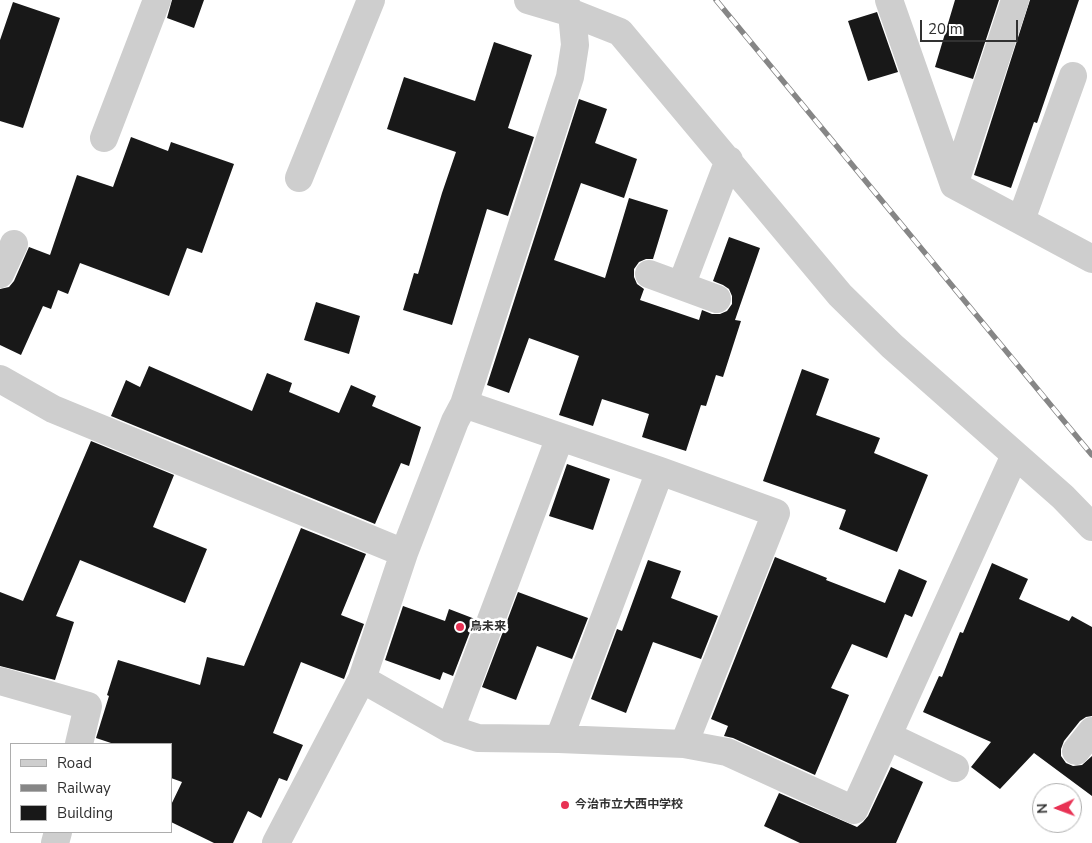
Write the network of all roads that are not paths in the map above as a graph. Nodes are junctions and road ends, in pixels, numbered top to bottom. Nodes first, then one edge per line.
1 (157, 0) edge
2 (371, 0) edge
3 (528, 0) edge
4 (889, 0) edge
5 (1015, 0) edge
6 (567, 7) edge
7 (1073, 76) dead end
8 (104, 138) dead end
9 (729, 160) junction
10 (299, 178) dead end
11 (954, 185) junction
12 (1021, 220) junction
13 (14, 244) dead end
14 (1092, 258) edge
15 (0, 274) edge
16 (649, 274) dead end
17 (682, 286) junction
18 (717, 299) dead end
19 (0, 379) edge
20 (464, 404) junction
21 (560, 436) junction
22 (1016, 455) junction
23 (660, 471) junction
24 (1092, 527) edge
25 (404, 553) junction
26 (362, 679) junction
27 (0, 681) edge
28 (450, 729) junction
29 (888, 736) junction
30 (559, 739) junction
31 (79, 743) edge
32 (684, 744) junction
33 (955, 768) dead end
34 (276, 843) edge

1 - 8 street
2 - 10 street
3 - 6 street
4 - 11 street
5 - 11 street
6 - 9 street
6 - 20 street
7 - 12 street
9 - 17 street
9 - 22 street
11 - 12 street
12 - 14 street
13 - 15 street
16 - 17 street
17 - 18 street
19 - 25 street
20 - 21 street
20 - 25 street
21 - 23 street
21 - 28 street
22 - 24 street
22 - 29 street
23 - 30 street
23 - 32 street
25 - 26 street
26 - 28 street
26 - 34 street
27 - 31 street
28 - 30 street
29 - 32 street
29 - 33 street
30 - 32 street

